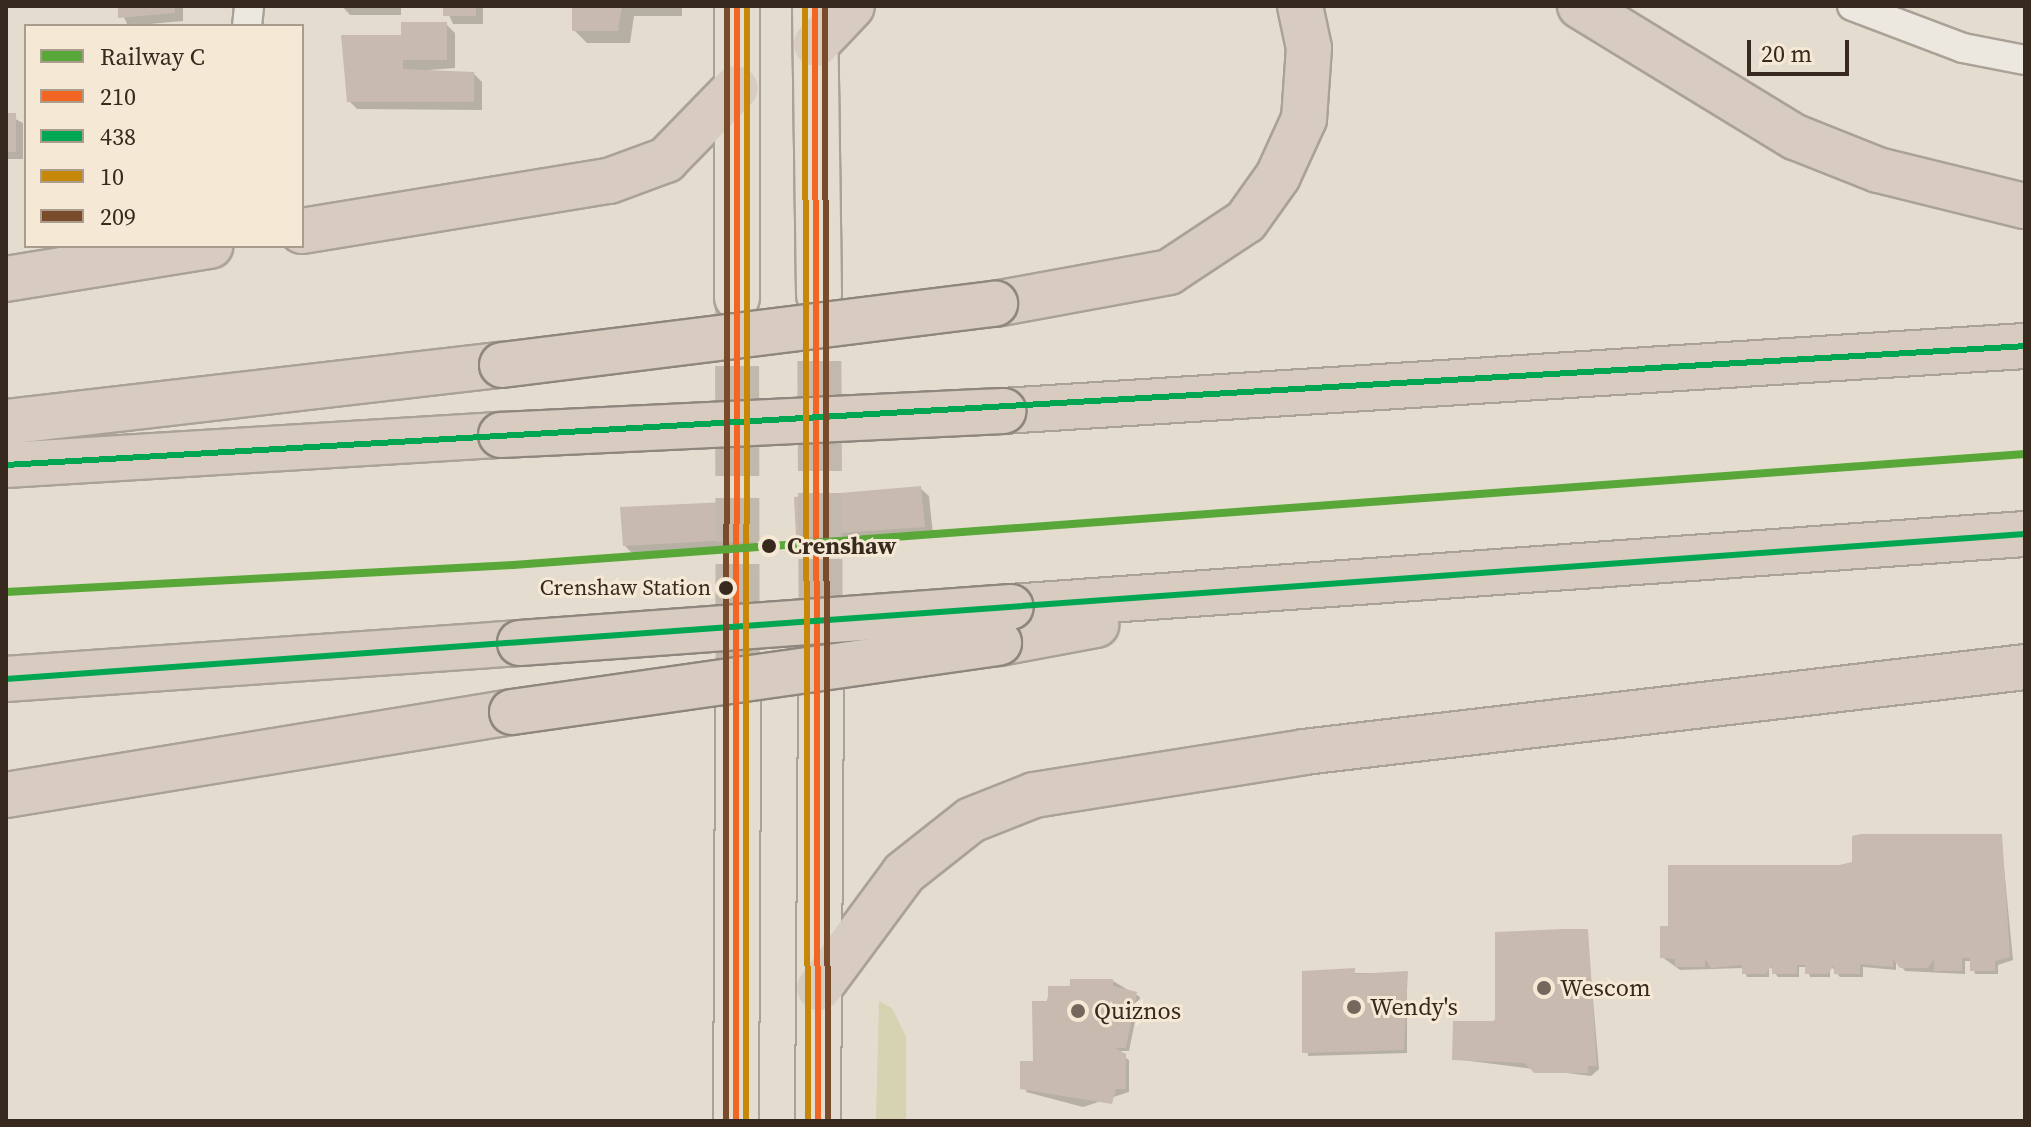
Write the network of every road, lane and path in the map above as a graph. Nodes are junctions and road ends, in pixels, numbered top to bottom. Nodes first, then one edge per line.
1 (737, 6) edge
2 (852, 6) edge
3 (1300, 6) edge
4 (1580, 6) edge
5 (1852, 6) edge
6 (815, 25) edge
7 (2025, 60) edge
8 (736, 88) junction
9 (2025, 206) edge
10 (304, 231) edge
11 (198, 248) edge
12 (6, 279) edge
13 (819, 295) tunnel mouth
14 (737, 298) tunnel mouth
15 (2025, 346) edge
16 (6, 422) edge
17 (6, 465) edge
18 (2025, 534) edge
19 (1005, 625) junction
20 (2025, 667) edge
21 (6, 679) edge
22 (821, 689) tunnel mouth
23 (738, 699) tunnel mouth
24 (6, 795) edge
25 (819, 988) junction
26 (736, 1121) edge
27 (818, 1121) edge

1 - 8 main road
2 - 6 highway
3 - 16 highway, bridge
4 - 9 highway
5 - 7 street
6 - 13 main road
8 - 10 highway
8 - 14 main road
11 - 12 highway
15 - 17 highway, bridge
18 - 19 highway
19 - 21 highway, bridge
19 - 24 highway, bridge
20 - 25 highway
22 - 25 main road
23 - 26 main road
25 - 27 main road

